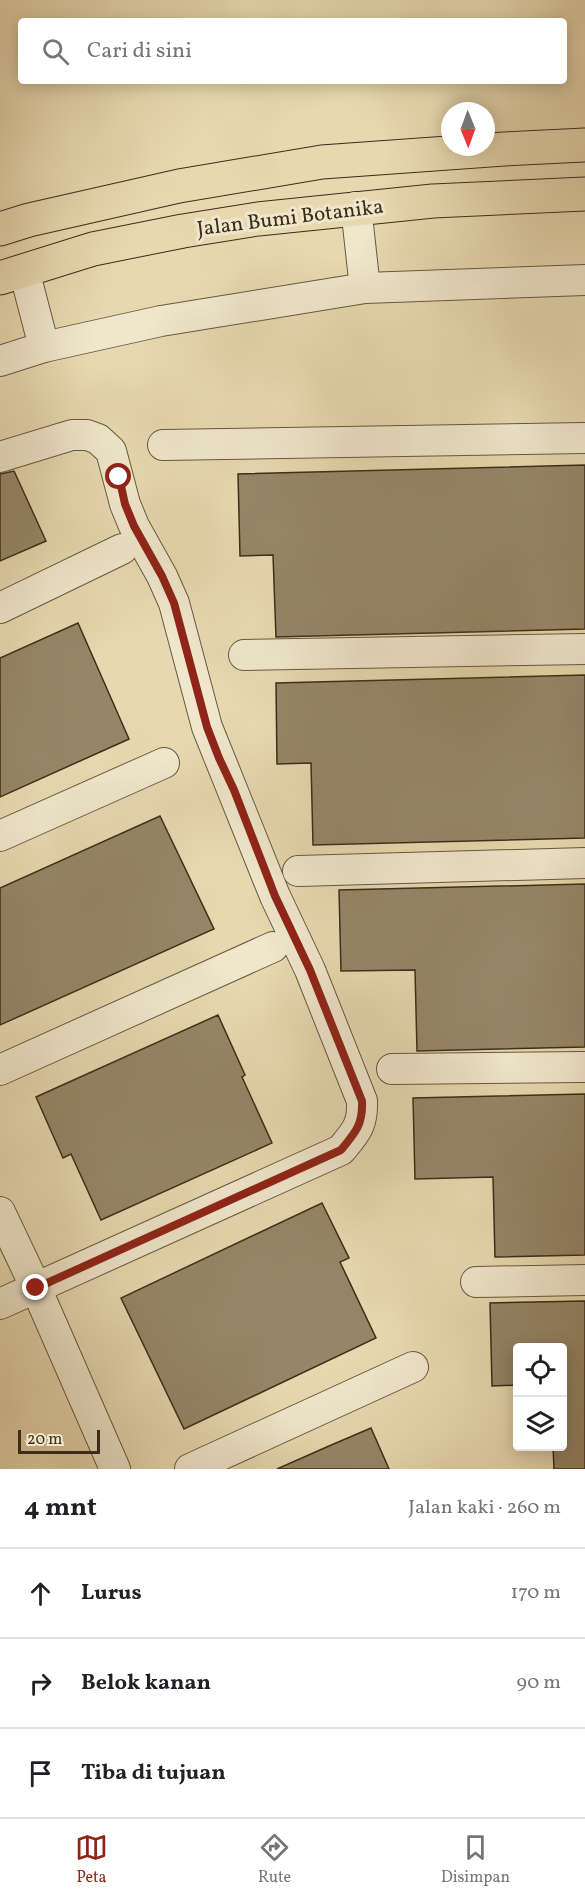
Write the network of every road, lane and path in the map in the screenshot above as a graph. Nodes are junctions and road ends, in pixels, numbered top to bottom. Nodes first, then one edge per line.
1 (585, 146) edge
2 (585, 194) edge
3 (356, 207) junction
4 (0, 229) edge
5 (12, 274) edge
6 (585, 280) edge
7 (365, 288) junction
8 (45, 347) junction
9 (0, 362) edge
10 (585, 438) edge
11 (163, 446) dead end
12 (0, 457) edge
13 (122, 549) dead end
14 (0, 608) edge
15 (585, 649) edge
16 (244, 655) dead end
17 (164, 763) dead end
18 (0, 836) edge
19 (585, 863) edge
20 (298, 871) dead end
21 (273, 947) dead end
22 (585, 1067) edge
23 (392, 1069) dead end
24 (0, 1070) edge
25 (0, 1212) edge
26 (585, 1280) edge
27 (476, 1282) dead end
28 (36, 1288) junction
29 (0, 1304) edge
30 (413, 1367) dead end
31 (115, 1469) edge
32 (190, 1469) edge

1 - 4 main road
2 - 3 main road, Jalan Bumi Botanika
3 - 5 main road, Jalan Bumi Botanika
3 - 7 street
5 - 8 street
6 - 7 street
7 - 8 street
8 - 9 street
10 - 11 street
12 - 28 street
13 - 14 street
15 - 16 street
17 - 18 street
19 - 20 street
21 - 24 street
22 - 23 street
25 - 28 street
26 - 27 street
28 - 29 street
28 - 31 street
30 - 32 street

